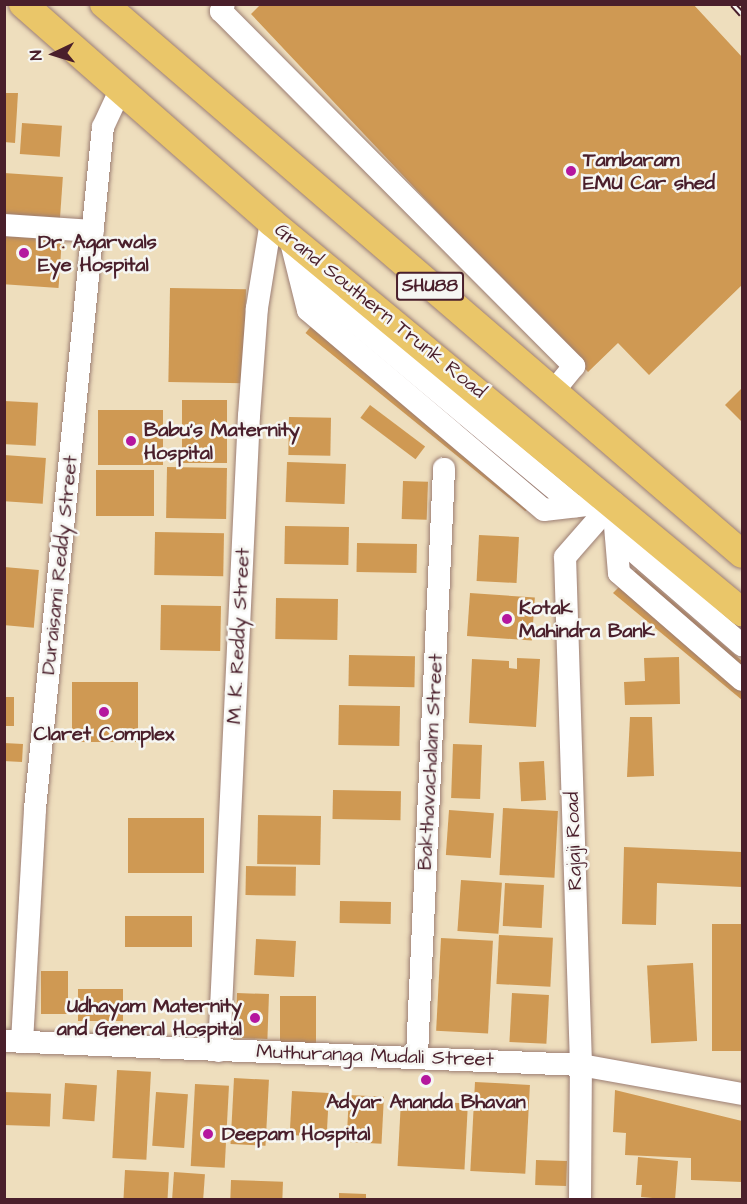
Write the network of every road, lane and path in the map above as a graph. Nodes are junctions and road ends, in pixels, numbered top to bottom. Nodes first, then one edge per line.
1 (23, 4) edge
2 (104, 4) edge
3 (224, 4) edge
4 (119, 92) junction
5 (4, 225) edge
6 (281, 230) junction
7 (93, 231) junction
8 (553, 392) junction
9 (444, 469) dead end
10 (613, 502) junction
11 (616, 536) junction
12 (742, 554) edge
13 (742, 612) edge
14 (742, 645) edge
15 (742, 680) edge
16 (14, 1041) edge
17 (219, 1051) junction
18 (417, 1055) junction
19 (581, 1065) junction
20 (742, 1094) edge
21 (580, 1200) edge

1 - 4 main road, Grand Southern Trunk Road / SHU88
2 - 8 main road, SHU88
3 - 8 street
4 - 6 main road, Grand Southern Trunk Road / SHU88
4 - 7 street, Duraisami Reddy Street
5 - 7 street
6 - 10 main road, Grand Southern Trunk Road / SHU88
6 - 10 street
6 - 17 street, M. K. Reddy Street
7 - 16 street, Duraisami Reddy Street
8 - 12 main road, SHU88
9 - 18 street, Bakthavachalam Street
10 - 11 street
10 - 13 main road, Grand Southern Trunk Road / SHU88
10 - 19 street, Rajaji Road
11 - 14 street
11 - 15 street
16 - 17 street, Muthuranga Mudali Street
17 - 18 street, Muthuranga Mudali Street
18 - 19 street, Muthuranga Mudali Street
19 - 20 street, Muthuranga Mudali Street
19 - 21 street, Rajaji Road

